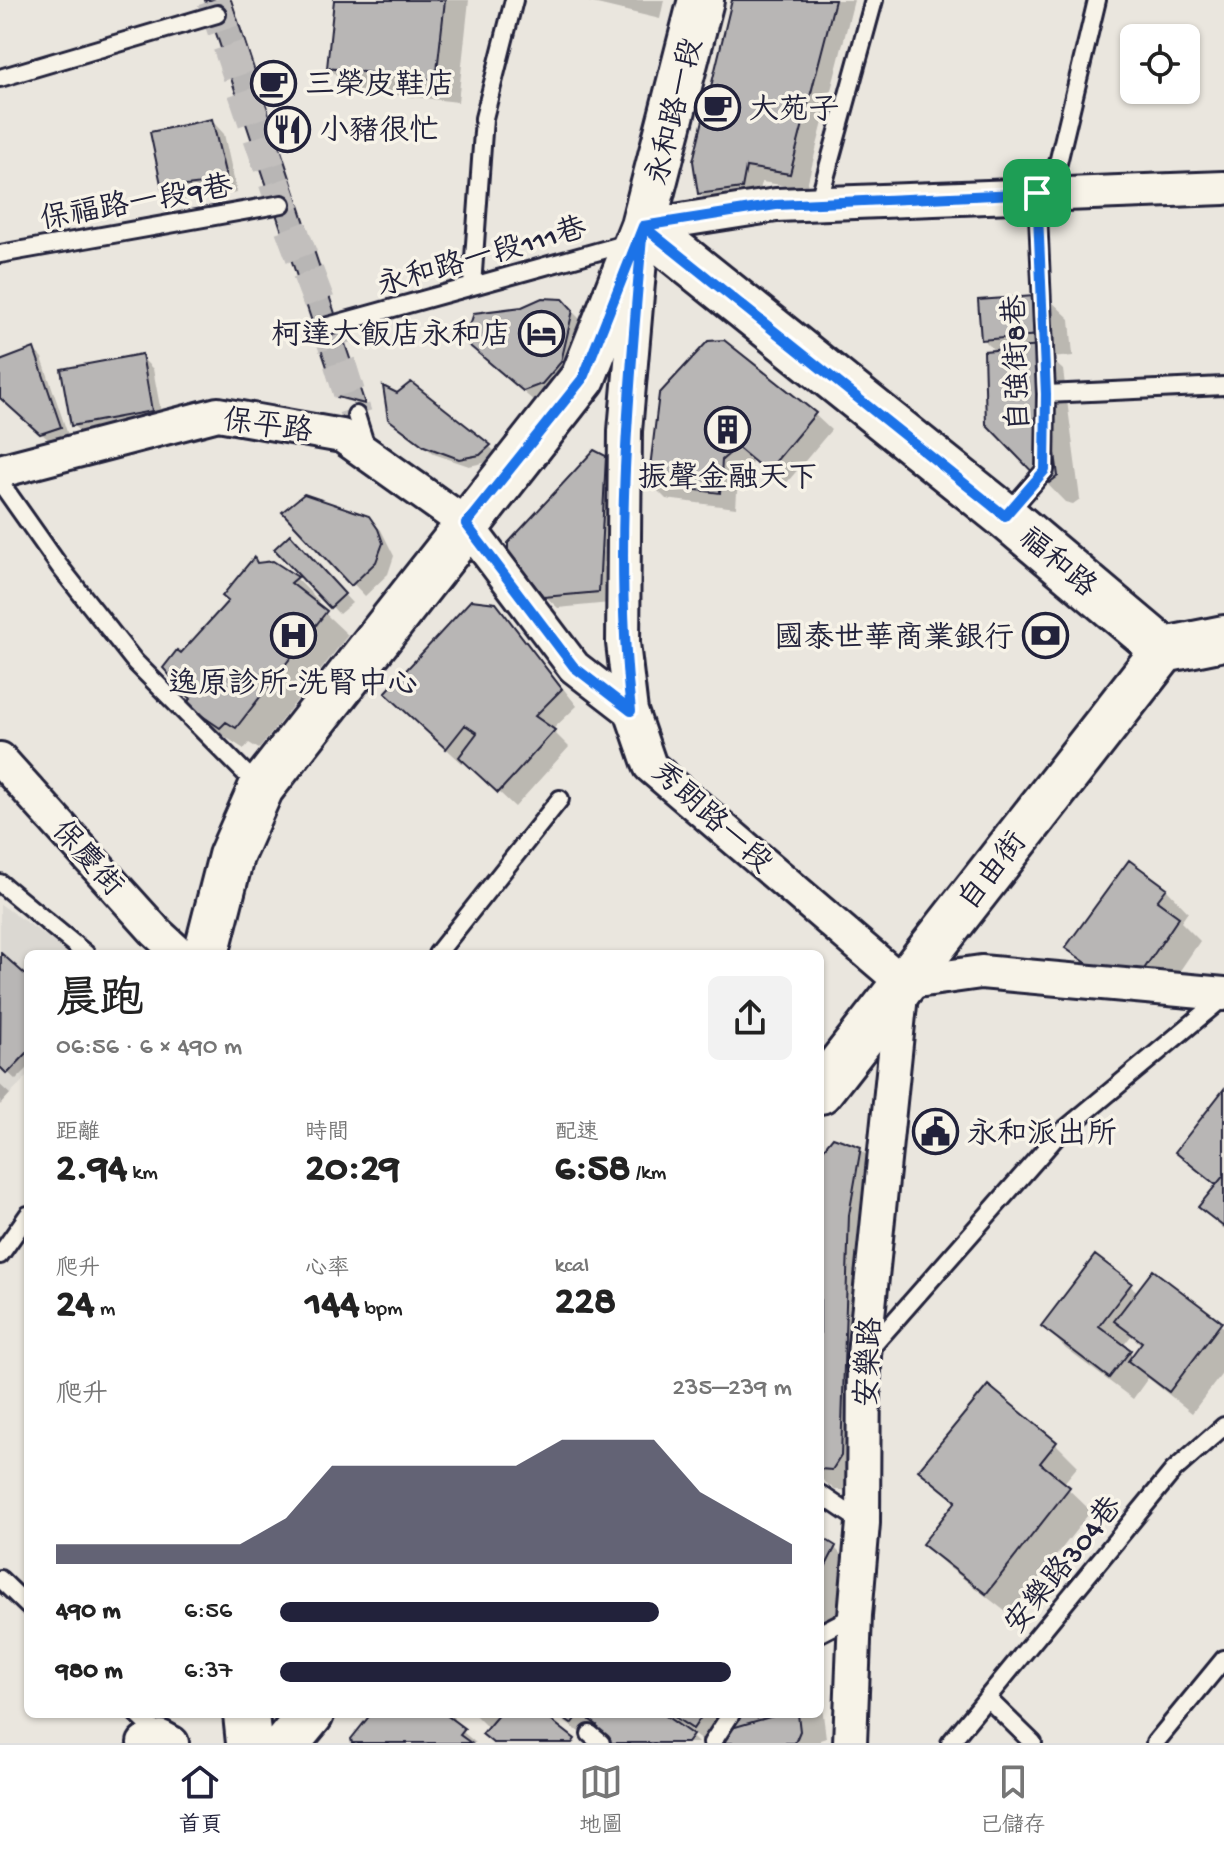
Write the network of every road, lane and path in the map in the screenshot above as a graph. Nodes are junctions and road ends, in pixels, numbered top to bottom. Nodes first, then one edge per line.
1 (514, 0) edge
2 (701, 0) edge
3 (874, 0) edge
4 (1097, 0) edge
5 (217, 14) dead end
6 (0, 78) edge
7 (1224, 188) edge
8 (1037, 193) junction
9 (282, 204) dead end
10 (818, 204) junction
11 (643, 226) junction
12 (0, 254) edge
13 (472, 286) junction
14 (328, 326) dead end
15 (1224, 386) edge
16 (1046, 394) junction
17 (356, 415) tunnel mouth
18 (369, 455) junction
19 (0, 471) edge
20 (0, 482) edge
21 (1005, 516) junction
22 (466, 524) junction
23 (1224, 638) edge
24 (1164, 650) junction
25 (631, 711) junction
26 (0, 759) edge
27 (261, 788) junction
28 (560, 799) dead end
29 (0, 883) edge
30 (81, 950) edge
31 (176, 950) edge
32 (207, 950) edge
33 (440, 950) edge
34 (903, 983) junction
35 (1224, 996) edge
36 (824, 1086) edge
37 (24, 1221) edge
38 (0, 1255) edge
39 (864, 1355) junction
40 (1224, 1426) edge
41 (824, 1497) edge
42 (863, 1523) junction
43 (0, 1579) edge
44 (24, 1602) edge
45 (855, 1615) junction
46 (824, 1631) edge
47 (1224, 1659) edge
48 (988, 1699) junction
49 (140, 1718) edge
50 (246, 1718) edge
51 (728, 1718) edge
52 (159, 1741) edge
53 (249, 1743) edge
54 (712, 1743) edge
55 (850, 1743) edge
56 (950, 1743) edge
57 (1033, 1743) edge
58 (1155, 1743) edge

1 - 13 lane
2 - 11 street, 永和路一段
3 - 10 lane
4 - 8 lane
5 - 6 lane
7 - 8 street
8 - 10 street
8 - 16 lane, 自強街8巷
9 - 12 lane, 保福路一段9巷
10 - 11 street
11 - 13 lane, 永和路一段111巷
11 - 21 street, 福和路
11 - 22 street, 永和路一段
11 - 25 street, 秀朗路一段
13 - 14 lane, 永和路一段111巷
15 - 16 lane
16 - 21 lane, 自強街8巷
17 - 18 lane
18 - 19 street, 保平路
18 - 22 street, 保平路
20 - 27 lane
21 - 24 street, 福和路
22 - 25 street, 保平路
22 - 27 street, 永和路一段
23 - 24 street
24 - 34 street, 自由街
25 - 34 street, 秀朗路一段
26 - 31 street, 保慶街
27 - 32 street, 永和路一段
28 - 33 lane
29 - 30 lane
34 - 35 street
34 - 36 street, 自由街
34 - 39 street, 安樂路
35 - 39 lane
37 - 38 lane
39 - 42 street, 安樂路
40 - 48 lane, 安樂路304巷
41 - 42 lane
42 - 45 street, 安樂路
43 - 44 lane
45 - 46 lane
45 - 55 street, 安樂路
47 - 58 lane
48 - 56 lane, 安樂路304巷
48 - 57 lane
49 - 52 lane
50 - 53 street
51 - 54 lane

